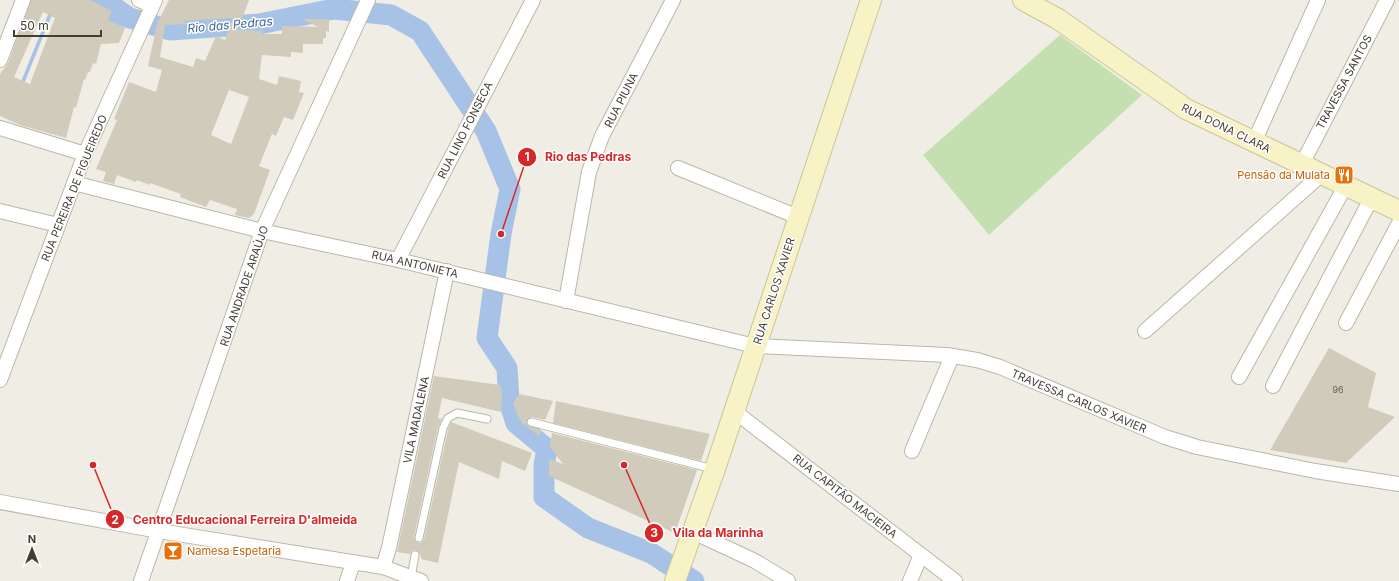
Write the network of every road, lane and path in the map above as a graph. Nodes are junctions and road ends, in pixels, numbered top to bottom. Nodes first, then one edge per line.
1 (23, 0) edge
2 (139, 0) edge
3 (533, 0) edge
4 (673, 0) edge
5 (871, 0) edge
6 (1024, 0) edge
7 (1318, 0) edge
8 (1387, 0) edge
9 (367, 2) edge
10 (152, 6) edge
11 (0, 60) edge
12 (4, 130) edge
13 (1254, 142) junction
14 (85, 154) junction
15 (1302, 164) junction
16 (678, 168) dead end
17 (1322, 174) junction
18 (74, 183) junction
19 (1346, 185) junction
20 (1372, 197) junction
21 (0, 211) edge
22 (1399, 211) edge
23 (798, 218) junction
24 (1399, 223) edge
25 (58, 225) junction
26 (262, 231) junction
27 (398, 260) junction
28 (447, 271) junction
29 (566, 301) junction
30 (1346, 323) dead end
31 (1145, 331) dead end
32 (755, 346) junction
33 (952, 356) junction
34 (1239, 377) dead end
35 (0, 380) edge
36 (1273, 386) dead end
37 (734, 411) junction
38 (487, 419) dead end
39 (531, 422) dead end
40 (912, 451) dead end
41 (715, 469) junction
42 (1399, 484) edge
43 (0, 502) edge
44 (160, 531) junction
45 (693, 532) junction
46 (419, 538) dead end
47 (416, 555) dead end
48 (922, 555) junction
49 (353, 563) junction
50 (383, 567) junction
51 (678, 575) edge
52 (416, 579) edge
53 (141, 581) edge
54 (347, 581) edge
55 (788, 581) edge
56 (910, 581) edge
57 (955, 581) edge

1 - 11 street
2 - 10 street
3 - 27 street, RUA LINO FONSECA
4 - 29 street, RUA PIUNA
5 - 23 street, RUA CARLOS XAVIER
6 - 13 street, RUA DONA CLARA
7 - 13 street
8 - 15 street, TRAVESSA SANTOS
9 - 26 street, RUA ANDRADE ARAÚJO
10 - 14 street, RUA PEREIRA DE FIGUEIREDO
12 - 14 street
13 - 15 street, RUA DONA CLARA
14 - 18 street, RUA PEREIRA DE FIGUEIREDO
15 - 17 street, RUA DONA CLARA
16 - 23 street
17 - 19 street, RUA DONA CLARA
17 - 31 street
18 - 25 street, RUA PEREIRA DE FIGUEIREDO
18 - 26 street, RUA ANTONIETA
19 - 20 street, RUA DONA CLARA
19 - 34 street
20 - 22 street, RUA DONA CLARA
20 - 36 street
21 - 25 street
23 - 32 street, RUA CARLOS XAVIER
24 - 30 street
25 - 35 street, RUA PEREIRA DE FIGUEIREDO
26 - 27 street, RUA ANTONIETA
26 - 44 street, RUA ANDRADE ARAÚJO
27 - 28 street, RUA ANTONIETA
28 - 29 street, RUA ANTONIETA
28 - 50 street, VILA MADALENA
29 - 32 street, RUA ANTONIETA
32 - 33 street, TRAVESSA CARLOS XAVIER
32 - 37 street, RUA CARLOS XAVIER
33 - 40 street
33 - 42 street, TRAVESSA CARLOS XAVIER
37 - 41 street, RUA CARLOS XAVIER
37 - 48 street, RUA CAPITÃO MACIEIRA
38 - 46 lane
39 - 41 lane
41 - 45 street, RUA CARLOS XAVIER
43 - 44 street
44 - 49 street
44 - 53 street, RUA ANDRADE ARAÚJO
45 - 51 street, RUA CARLOS XAVIER
45 - 55 street
47 - 52 lane
48 - 56 street
48 - 57 street, RUA CAPITÃO MACIEIRA
49 - 50 street
49 - 54 street
50 - 52 street

